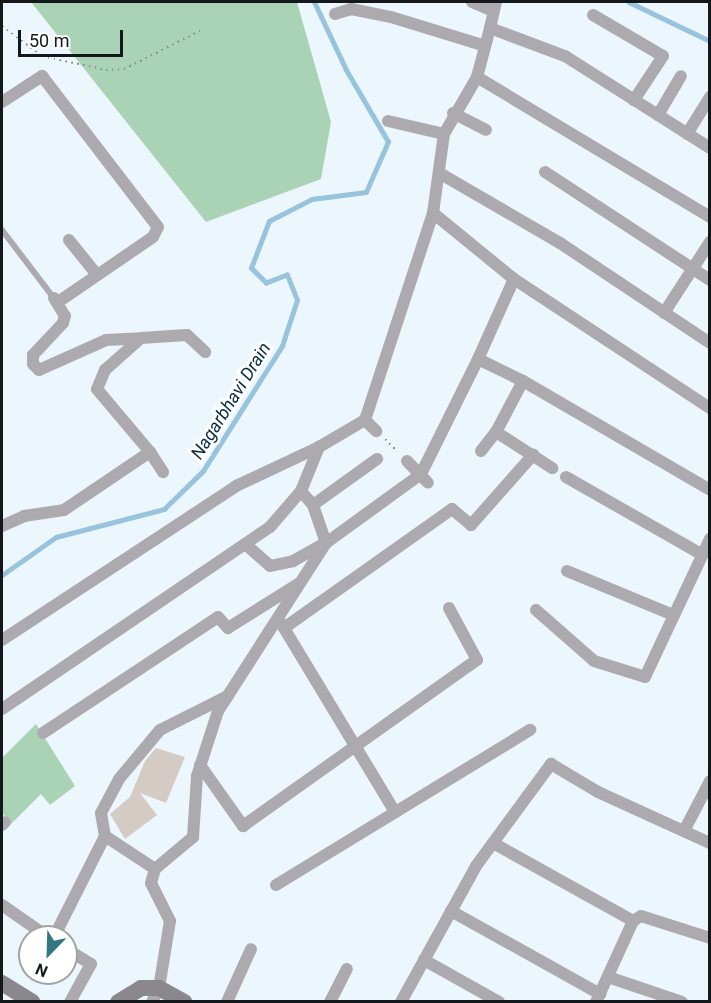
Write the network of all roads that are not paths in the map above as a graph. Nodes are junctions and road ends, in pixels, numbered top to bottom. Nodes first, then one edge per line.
1 (472, 2) edge
2 (494, 6) edge
3 (334, 14) dead end
4 (593, 15) dead end
5 (490, 28) junction
6 (485, 46) junction
7 (681, 76) dead end
8 (477, 77) junction
9 (710, 96) edge
10 (634, 100) junction
11 (2, 102) edge
12 (453, 113) junction
13 (658, 115) junction
14 (388, 121) dead end
15 (486, 130) dead end
16 (444, 134) junction
17 (687, 134) junction
18 (710, 148) edge
19 (544, 172) dead end
20 (441, 174) junction
21 (432, 213) junction
22 (710, 217) edge
23 (2, 230) edge
24 (69, 240) dead end
25 (710, 242) edge
26 (692, 269) junction
27 (97, 275) junction
28 (514, 279) junction
29 (710, 280) edge
30 (56, 300) junction
31 (664, 313) junction
32 (141, 338) junction
33 (710, 343) edge
34 (205, 352) dead end
35 (478, 359) junction
36 (523, 381) junction
37 (710, 408) edge
38 (365, 420) junction
39 (376, 431) road end
40 (496, 432) junction
41 (319, 447) junction
42 (481, 451) dead end
43 (150, 452) junction
44 (533, 455) junction
45 (377, 459) dead end
46 (407, 461) road end
47 (552, 468) dead end
48 (163, 472) dead end
49 (566, 477) dead end
50 (424, 479) junction
51 (301, 490) junction
52 (710, 490) edge
53 (313, 505) junction
54 (2, 526) edge
55 (710, 539) edge
56 (326, 543) junction
57 (245, 544) junction
58 (701, 554) junction
59 (567, 571) dead end
60 (302, 581) junction
61 (449, 608) dead end
62 (536, 610) dead end
63 (673, 615) junction
64 (281, 624) junction
65 (2, 640) edge
66 (229, 695) junction
67 (2, 709) edge
68 (530, 730) dead end
69 (43, 733) dead end
70 (357, 748) junction
71 (200, 765) junction
72 (710, 781) edge
73 (395, 812) junction
74 (684, 831) junction
75 (105, 836) junction
76 (493, 843) junction
77 (710, 843) edge
78 (156, 869) junction
79 (276, 885) dead end
80 (2, 905) edge
81 (451, 911) junction
82 (633, 921) junction
83 (31, 925) edge
84 (60, 925) edge
85 (710, 938) edge
86 (251, 949) dead end
87 (78, 956) edge
88 (424, 960) junction
89 (347, 969) dead end
90 (608, 977) junction
91 (2, 983) edge
92 (156, 995) edge
93 (598, 998) edge
94 (32, 1002) edge
95 (70, 1002) edge
96 (118, 1002) edge
97 (184, 1002) edge
98 (227, 1002) edge
99 (330, 1002) edge
100 (401, 1002) edge
101 (499, 1002) edge
102 (682, 1002) edge

1 - 2 street
2 - 5 street
3 - 6 street
4 - 10 street
5 - 6 street
5 - 10 street
6 - 8 street
7 - 13 street
8 - 12 street
8 - 22 street
9 - 17 street
10 - 13 street
11 - 27 street
12 - 15 street
12 - 16 street
13 - 17 street
14 - 16 street
16 - 20 street
17 - 18 street
19 - 26 street
20 - 21 street
20 - 31 street
21 - 28 street
21 - 38 street
23 - 30 lane
24 - 27 street
25 - 26 street
26 - 29 street
26 - 31 street
27 - 30 street
28 - 35 street
28 - 37 street
30 - 32 street
31 - 33 street
32 - 34 street
32 - 43 street
35 - 36 street
35 - 50 street
36 - 40 street
36 - 52 street
38 - 39 street
38 - 41 street
40 - 42 street
40 - 44 street
41 - 51 street
41 - 65 street
43 - 48 street
43 - 54 street
44 - 47 street
44 - 64 street
45 - 53 street
46 - 50 street
49 - 58 street
50 - 56 street
51 - 53 street
51 - 57 street
53 - 56 street
55 - 58 street
56 - 57 street
56 - 60 street
57 - 67 street
58 - 63 street
59 - 63 street
60 - 64 street
60 - 69 street
61 - 70 street
62 - 63 street
64 - 66 street
64 - 70 street
66 - 71 street
66 - 75 street
68 - 73 street
70 - 71 street
70 - 73 street
71 - 78 street
72 - 74 street
73 - 79 street
74 - 76 street
74 - 77 street
75 - 78 street
75 - 84 street
76 - 81 street
76 - 82 street
78 - 92 street
80 - 83 street
81 - 88 street
81 - 93 street
82 - 85 street
82 - 90 street
86 - 98 street
87 - 95 street
88 - 100 street
88 - 101 street
89 - 99 street
90 - 93 street
90 - 102 street
91 - 94 street
92 - 96 street
92 - 97 street

